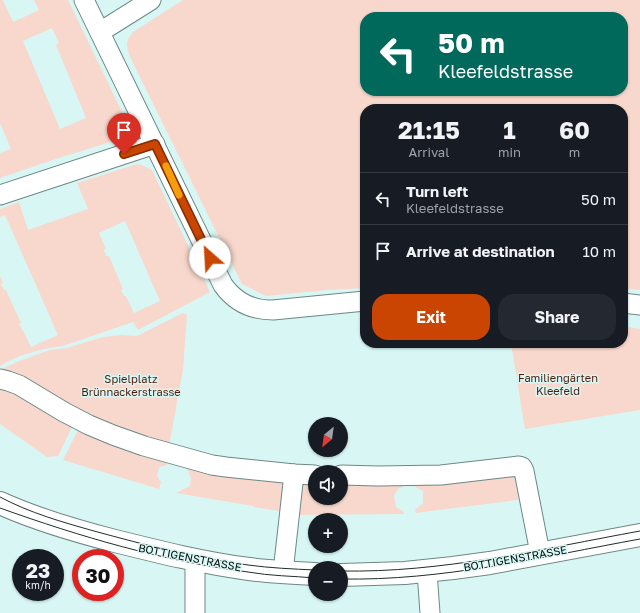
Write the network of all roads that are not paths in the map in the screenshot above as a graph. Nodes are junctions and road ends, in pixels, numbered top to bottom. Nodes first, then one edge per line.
1 (84, 0) edge
2 (151, 0) edge
3 (100, 32) junction
4 (155, 144) junction
5 (0, 195) edge
6 (360, 301) edge
7 (628, 304) edge
8 (640, 305) edge
9 (0, 379) edge
10 (294, 474) junction
11 (308, 475) edge
12 (348, 475) edge
13 (0, 503) edge
14 (640, 535) edge
15 (540, 554) junction
16 (195, 560) junction
17 (283, 572) junction
18 (427, 572) junction
19 (308, 574) edge
20 (348, 575) edge
21 (195, 613) edge
22 (430, 613) edge

1 - 3 street
2 - 3 street
3 - 4 street
4 - 5 street
4 - 6 street
7 - 8 street
9 - 10 street
10 - 11 street
10 - 17 street
12 - 15 street
13 - 16 street, BOTTIGENSTRASSE
14 - 15 street, BOTTIGENSTRASSE
15 - 18 street, BOTTIGENSTRASSE
16 - 17 street, BOTTIGENSTRASSE
16 - 21 street
17 - 19 street, BOTTIGENSTRASSE
18 - 20 street, BOTTIGENSTRASSE
18 - 22 street

